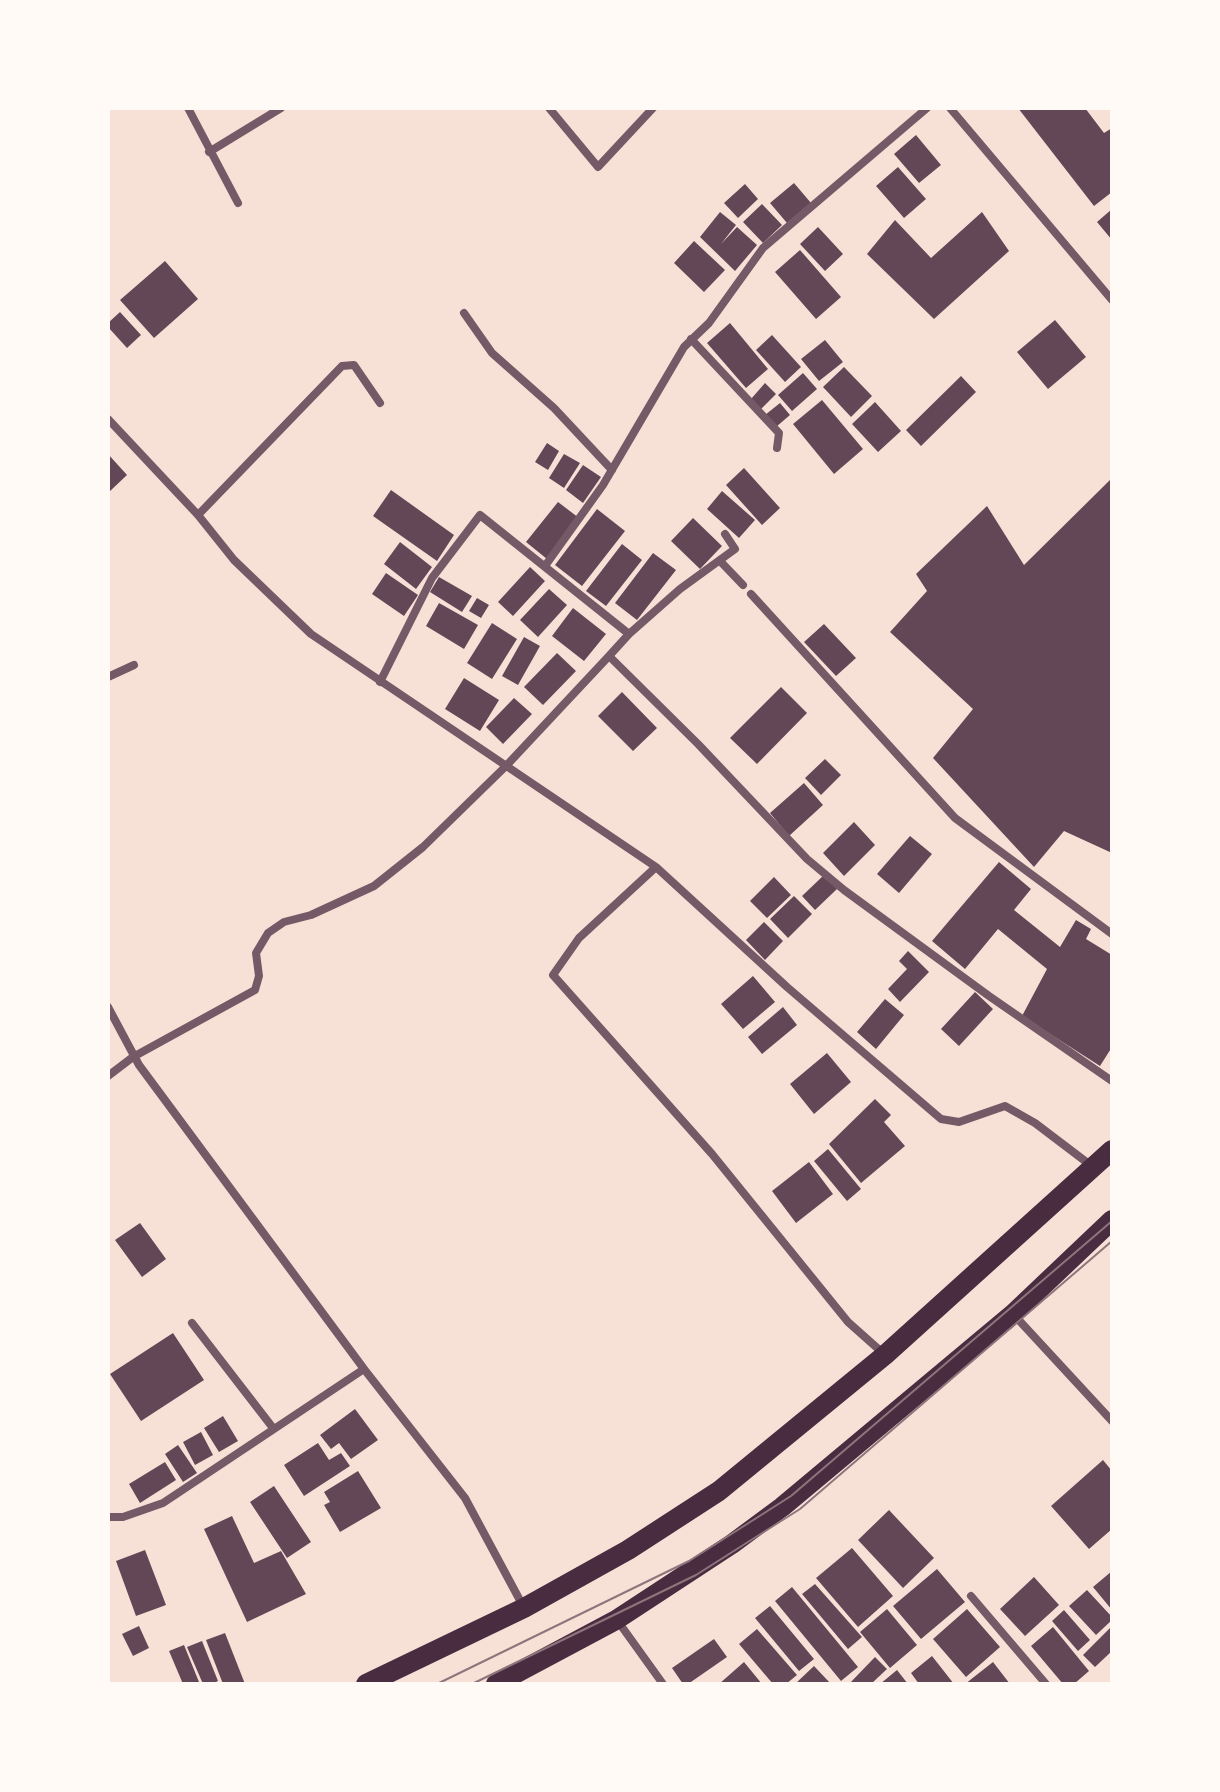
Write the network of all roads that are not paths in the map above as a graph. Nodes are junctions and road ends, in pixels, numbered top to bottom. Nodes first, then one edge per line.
1 (188, 108) edge
2 (281, 108) edge
3 (549, 108) edge
4 (653, 108) edge
5 (927, 108) edge
6 (950, 108) edge
7 (209, 152) junction
8 (238, 203) dead end
9 (1112, 300) edge
10 (464, 313) dead end
11 (691, 339) junction
12 (380, 403) dead end
13 (108, 419) edge
14 (777, 448) dead end
15 (612, 470) junction
16 (198, 515) junction
17 (725, 534) dead end
18 (720, 561) junction
19 (545, 566) junction
20 (743, 585) dead end
21 (751, 594) dead end
22 (629, 634) junction
23 (609, 656) junction
24 (134, 665) dead end
25 (108, 677) edge
26 (380, 682) junction
27 (506, 766) junction
28 (656, 867) junction
29 (1112, 934) edge
30 (108, 1007) edge
31 (133, 1057) junction
32 (108, 1076) edge
33 (1112, 1081) edge
34 (1112, 1150) edge
35 (1093, 1167) junction
36 (1112, 1220) edge
37 (1013, 1314) junction
38 (192, 1323) dead end
39 (885, 1355) junction
40 (364, 1369) junction
41 (1112, 1421) edge
42 (273, 1428) junction
43 (108, 1517) edge
44 (971, 1596) dead end
45 (524, 1608) junction
46 (616, 1620) junction
47 (366, 1684) edge
48 (496, 1684) edge
49 (663, 1684) edge
50 (1046, 1684) edge

1 - 7 street
2 - 7 street
3 - 4 street
5 - 11 street
6 - 9 street
7 - 8 street
10 - 15 street
11 - 14 street
11 - 15 street
12 - 16 street
13 - 16 street
15 - 19 street
16 - 26 street
17 - 18 street
18 - 20 street
18 - 22 street
19 - 22 street
19 - 26 street
21 - 29 street
22 - 23 street
23 - 27 street
23 - 33 street
24 - 25 street
26 - 27 street
27 - 28 street
27 - 31 street
28 - 35 street
28 - 39 street
30 - 31 street
31 - 32 street
31 - 40 street
34 - 35 highway
35 - 39 highway
36 - 37 highway
37 - 41 street
37 - 46 highway
38 - 42 street
39 - 45 highway
40 - 42 street
40 - 45 street
42 - 43 street
44 - 50 street
45 - 47 highway
46 - 48 highway
46 - 49 street

